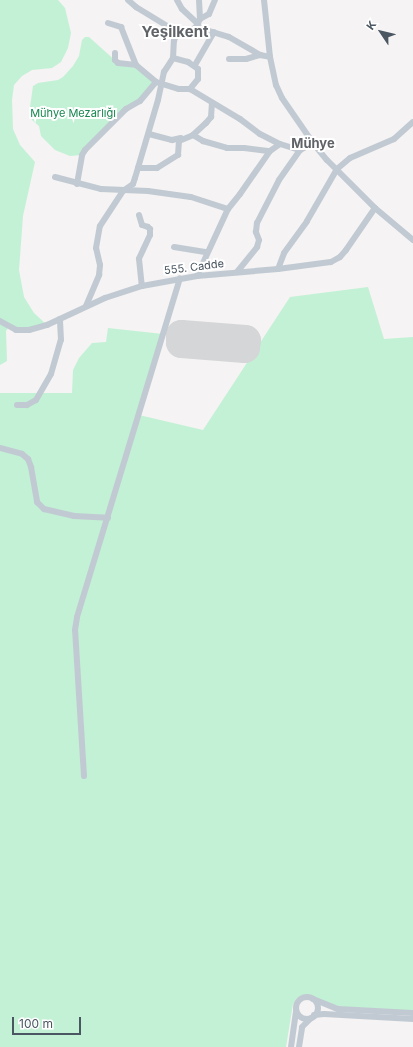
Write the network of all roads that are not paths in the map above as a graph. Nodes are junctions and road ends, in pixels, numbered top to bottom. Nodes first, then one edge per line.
1 (128, 0) edge
2 (177, 0) edge
3 (199, 0) edge
4 (215, 0) edge
5 (264, 0) edge
6 (108, 23) dead end
7 (198, 23) junction
8 (177, 32) junction
9 (214, 32) junction
10 (115, 53) dead end
11 (260, 55) junction
12 (270, 57) junction
13 (173, 58) junction
14 (229, 59) dead end
15 (195, 65) junction
16 (136, 66) junction
17 (158, 82) junction
18 (190, 89) junction
19 (212, 103) junction
20 (413, 122) edge
21 (149, 134) junction
22 (193, 135) junction
23 (181, 138) junction
24 (313, 143) junction
25 (280, 144) junction
26 (300, 150) junction
27 (270, 151) junction
28 (138, 168) junction
29 (337, 169) junction
30 (55, 177) dead end
31 (77, 184) junction
32 (123, 191) junction
33 (374, 208) junction
34 (228, 209) junction
35 (140, 215) dead end
36 (413, 240) edge
37 (174, 247) dead end
38 (207, 252) junction
39 (278, 269) junction
40 (237, 272) junction
41 (197, 276) junction
42 (180, 278) junction
43 (142, 286) junction
44 (86, 306) junction
45 (60, 319) junction
46 (0, 322) edge
47 (18, 406) dead end
48 (0, 448) edge
49 (108, 518) junction
50 (84, 776) dead end
51 (313, 999) junction
52 (296, 1009) junction
53 (413, 1013) edge
54 (313, 1016) junction
55 (413, 1019) edge
56 (291, 1047) edge
57 (299, 1047) edge

1 - 8 street
2 - 7 street
3 - 7 street
4 - 7 street
5 - 12 street
6 - 16 street
7 - 8 street
7 - 9 street
8 - 13 street
9 - 11 street
9 - 15 street
10 - 16 street
11 - 12 street
11 - 14 street
12 - 24 street
13 - 15 street
13 - 17 street
15 - 18 street
16 - 17 street
17 - 18 street
17 - 21 street
17 - 31 street
18 - 19 street
19 - 22 street
19 - 25 street
20 - 29 street
21 - 23 street
21 - 28 street
22 - 23 street
22 - 27 street
23 - 28 street
24 - 26 street
24 - 29 street
25 - 26 street
25 - 27 street
26 - 40 street
27 - 34 street
28 - 32 street
29 - 33 street
29 - 39 street
30 - 31 street
31 - 32 street
32 - 34 street
32 - 44 street
33 - 36 street
33 - 39 street, 555. Cadde
34 - 38 street
35 - 43 street
37 - 38 street
38 - 41 street
39 - 40 street, 555. Cadde
40 - 41 street, 555. Cadde
41 - 42 street, 555. Cadde
42 - 43 street, 555. Cadde
42 - 49 street
43 - 44 street, 555. Cadde
44 - 45 street, 555. Cadde
45 - 46 street, 555. Cadde
45 - 47 street
48 - 49 street
49 - 50 street
51 - 52 street
51 - 53 street
51 - 54 street
52 - 54 street
52 - 56 street
54 - 55 street
54 - 57 street

